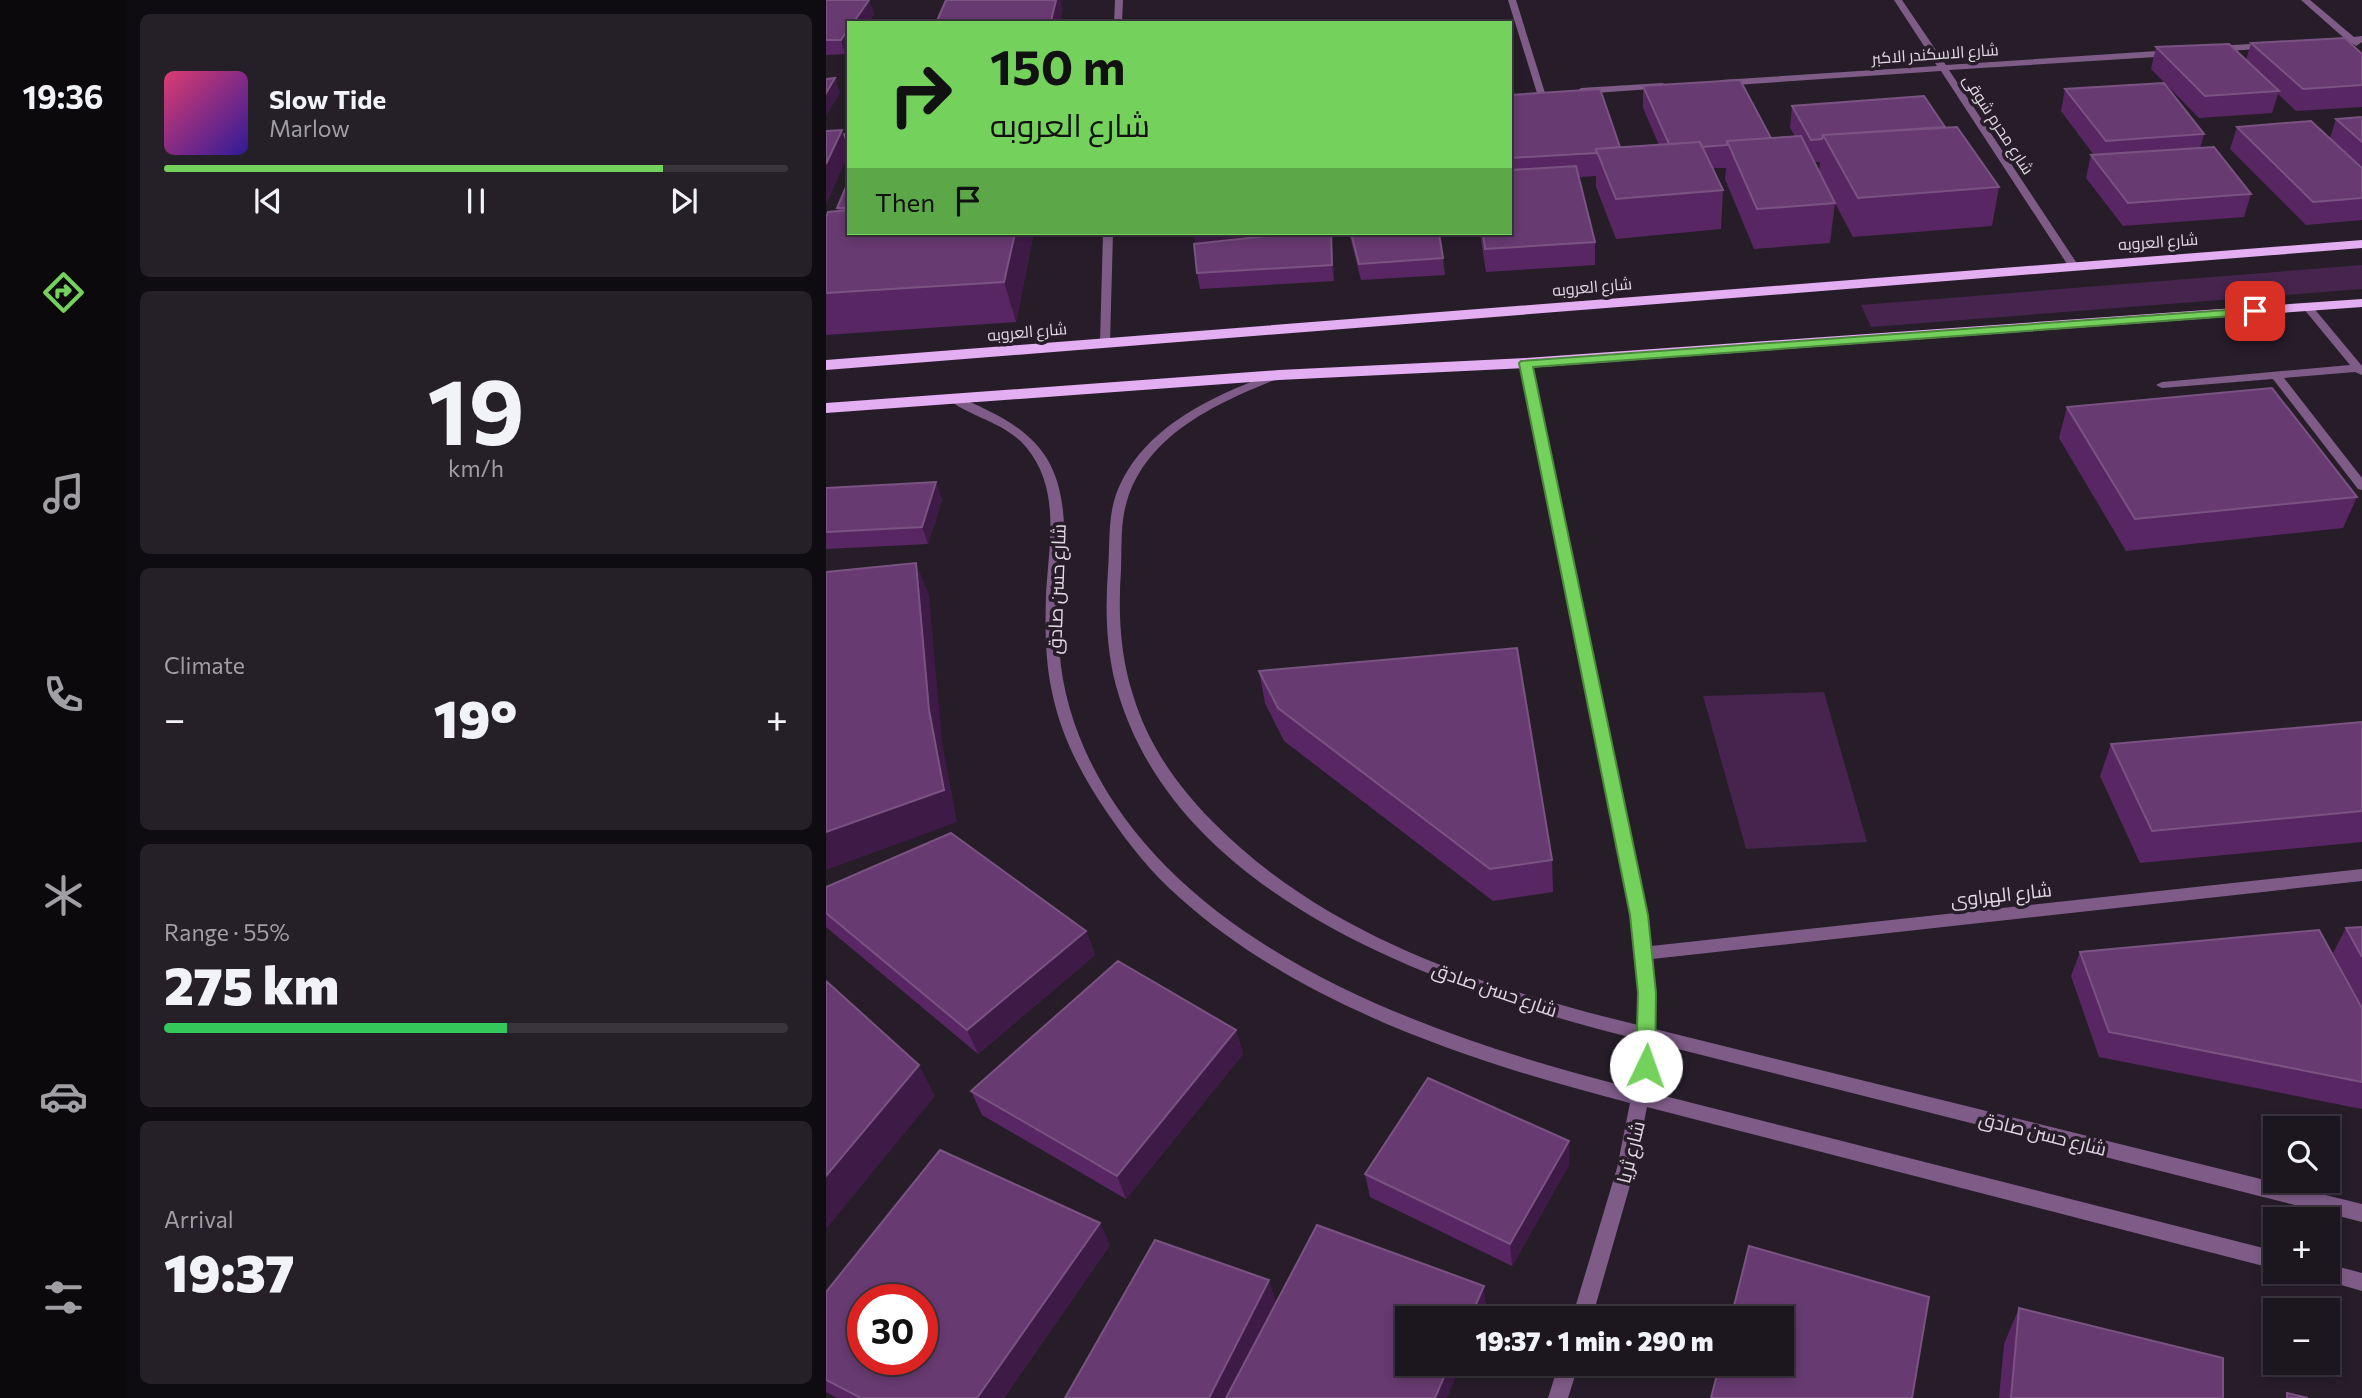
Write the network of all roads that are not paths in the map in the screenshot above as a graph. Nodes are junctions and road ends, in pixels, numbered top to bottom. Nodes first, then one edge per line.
1 (1119, 0) edge
2 (1512, 0) edge
3 (1898, 0) edge
4 (2305, 0) edge
5 (1118, 21) edge
6 (2362, 39) edge
7 (2351, 40) junction
8 (2311, 43) edge
9 (2270, 46) edge
10 (2362, 49) edge
11 (2188, 51) edge
12 (2202, 51) edge
13 (1944, 69) junction
14 (1708, 83) edge
15 (1666, 86) edge
16 (1569, 92) edge
17 (1555, 93) edge
18 (847, 136) edge
19 (826, 137) edge
20 (1108, 235) edge
21 (2362, 244) edge
22 (2073, 265) junction
23 (2362, 303) edge
24 (2308, 307) junction
25 (1105, 342) junction
26 (1526, 363) junction
27 (826, 365) edge
28 (2360, 371) edge
29 (1279, 375) junction
30 (2277, 377) junction
31 (2162, 385) dead end
32 (953, 398) junction
33 (826, 408) edge
34 (2362, 486) edge
35 (2362, 876) edge
36 (1644, 953) junction
37 (1647, 1034) junction
38 (1642, 1097) junction
39 (2362, 1213) edge
40 (2263, 1257) edge
41 (2340, 1276) edge
42 (2362, 1282) edge
43 (1586, 1306) edge
44 (1565, 1376) edge
45 (1558, 1398) edge

1 - 5 street
2 - 17 street
3 - 13 street, شارع محرم شوقى
4 - 7 street
6 - 7 street
7 - 8 street
7 - 10 street
9 - 12 street
11 - 13 street, شارع الاسكندر الاكبر
13 - 14 street, شارع الاسكندر الاكبر
13 - 22 street, شارع محرم شوقى
15 - 16 street
18 - 19 street
20 - 25 street
21 - 22 highway, شارع العروبه
22 - 25 highway, شارع العروبه
23 - 24 highway
24 - 26 highway
24 - 28 street
25 - 27 highway, شارع العروبه
26 - 29 highway
26 - 36 street, شارع ثريا
28 - 30 street
29 - 32 highway
29 - 37 street, شارع حسن صادق
30 - 31 street
30 - 34 street
32 - 33 highway
32 - 38 street, شارع حسن صادق
35 - 36 street, شارع الهراوى
36 - 37 street, شارع ثريا
37 - 38 street, شارع ثريا
37 - 39 street, شارع حسن صادق
38 - 40 street, شارع حسن صادق
38 - 43 street, شارع ثريا
41 - 42 street
44 - 45 street

